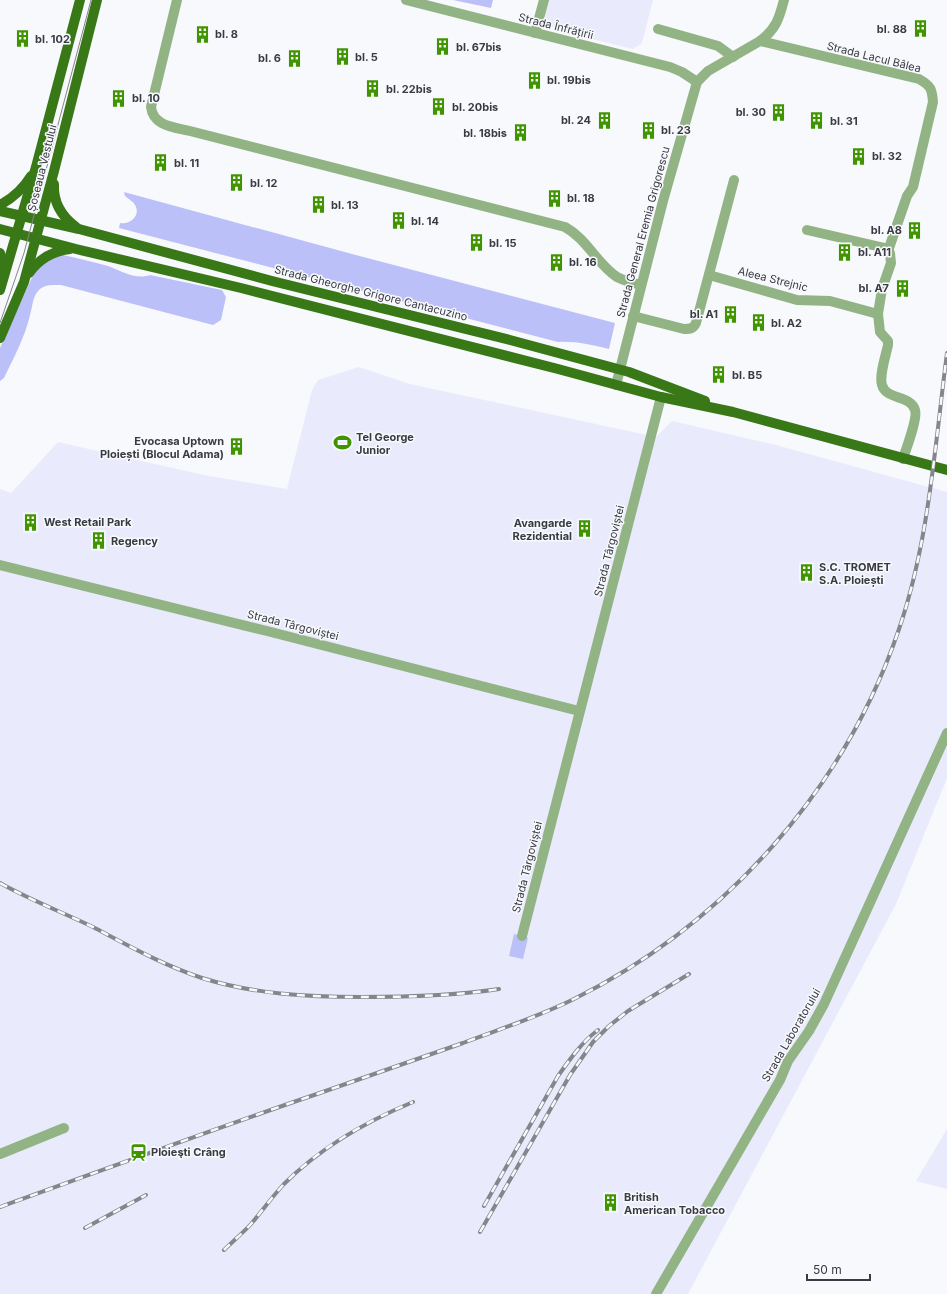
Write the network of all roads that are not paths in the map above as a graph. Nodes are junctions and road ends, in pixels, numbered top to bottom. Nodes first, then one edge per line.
1 (80, 0) edge
2 (97, 0) edge
3 (177, 0) edge
4 (406, 0) edge
5 (425, 0) edge
6 (544, 0) edge
7 (784, 0) edge
8 (439, 9) junction
9 (658, 29) dead end
10 (535, 33) junction
11 (760, 41) junction
12 (732, 57) junction
13 (697, 82) junction
14 (36, 168) junction
15 (54, 173) junction
16 (734, 180) dead end
17 (0, 205) edge
18 (0, 211) edge
19 (22, 215) junction
20 (41, 220) junction
21 (0, 228) edge
22 (79, 229) junction
23 (807, 230) dead end
24 (16, 233) junction
25 (36, 238) junction
26 (76, 249) junction
27 (888, 251) junction
28 (0, 253) edge
29 (709, 275) junction
30 (3, 280) junction
31 (24, 282) junction
32 (641, 285) junction
33 (0, 290) edge
34 (878, 314) junction
35 (633, 316) junction
36 (0, 338) edge
37 (619, 370) junction
38 (616, 385) junction
39 (663, 385) junction
40 (661, 397) junction
41 (733, 412) junction
42 (904, 458) junction
43 (947, 470) edge
44 (0, 565) edge
45 (579, 711) junction
46 (947, 733) edge
47 (522, 936) dead end
48 (64, 1128) dead end
49 (0, 1154) edge
50 (656, 1294) edge

1 - 14 main road, Șoseaua Vestului
2 - 15 main road, Șoseaua Vestului
3 - 32 street
4 - 8 street, Strada Înfrățirii
5 - 8 street
6 - 10 street
7 - 11 street
8 - 10 street, Strada Înfrățirii
9 - 12 street
10 - 13 street, Strada Înfrățirii
11 - 12 street
11 - 27 street, Strada Lacul Bâlea
12 - 13 street
13 - 32 street, Strada General Eremia Grigorescu
14 - 17 main road
14 - 19 main road, Șoseaua Vestului
15 - 20 main road, Șoseaua Vestului
15 - 22 main road
16 - 29 street
18 - 19 main road, Strada Gheorghe Grigore Cantacuzino
19 - 20 main road, Strada Gheorghe Grigore Cantacuzino
19 - 24 main road, Șoseaua Vestului
20 - 22 main road, Strada Gheorghe Grigore Cantacuzino
20 - 25 main road, Șoseaua Vestului
21 - 24 main road, Strada Gheorghe Grigore Cantacuzino
22 - 37 main road, Strada Gheorghe Grigore Cantacuzino
23 - 27 street
24 - 25 main road, Strada Gheorghe Grigore Cantacuzino
24 - 30 main road, Șoseaua Vestului
25 - 26 main road, Strada Gheorghe Grigore Cantacuzino
25 - 31 main road, Șoseaua Vestului
26 - 31 main road
26 - 38 main road, Strada Gheorghe Grigore Cantacuzino
27 - 34 street
28 - 30 main road
29 - 34 street, Aleea Strejnic
29 - 35 street
30 - 33 main road, Șoseaua Vestului
31 - 36 main road, Șoseaua Vestului
32 - 35 street, Strada General Eremia Grigorescu
34 - 42 street
35 - 37 street, Strada General Eremia Grigorescu
37 - 38 street, Strada General Eremia Grigorescu
37 - 39 main road, Strada Gheorghe Grigore Cantacuzino
38 - 40 main road, Strada Gheorghe Grigore Cantacuzino
39 - 40 main road
39 - 41 main road, Strada Gheorghe Grigore Cantacuzino
40 - 41 main road, Strada Gheorghe Grigore Cantacuzino
40 - 45 street, Strada Târgoviștei
41 - 42 main road, Strada Gheorghe Grigore Cantacuzino
42 - 43 main road, Strada Gheorghe Grigore Cantacuzino
44 - 45 street, Strada Târgoviștei
45 - 47 street, Strada Târgoviștei
46 - 50 street, Strada Laboratorului
48 - 49 street

